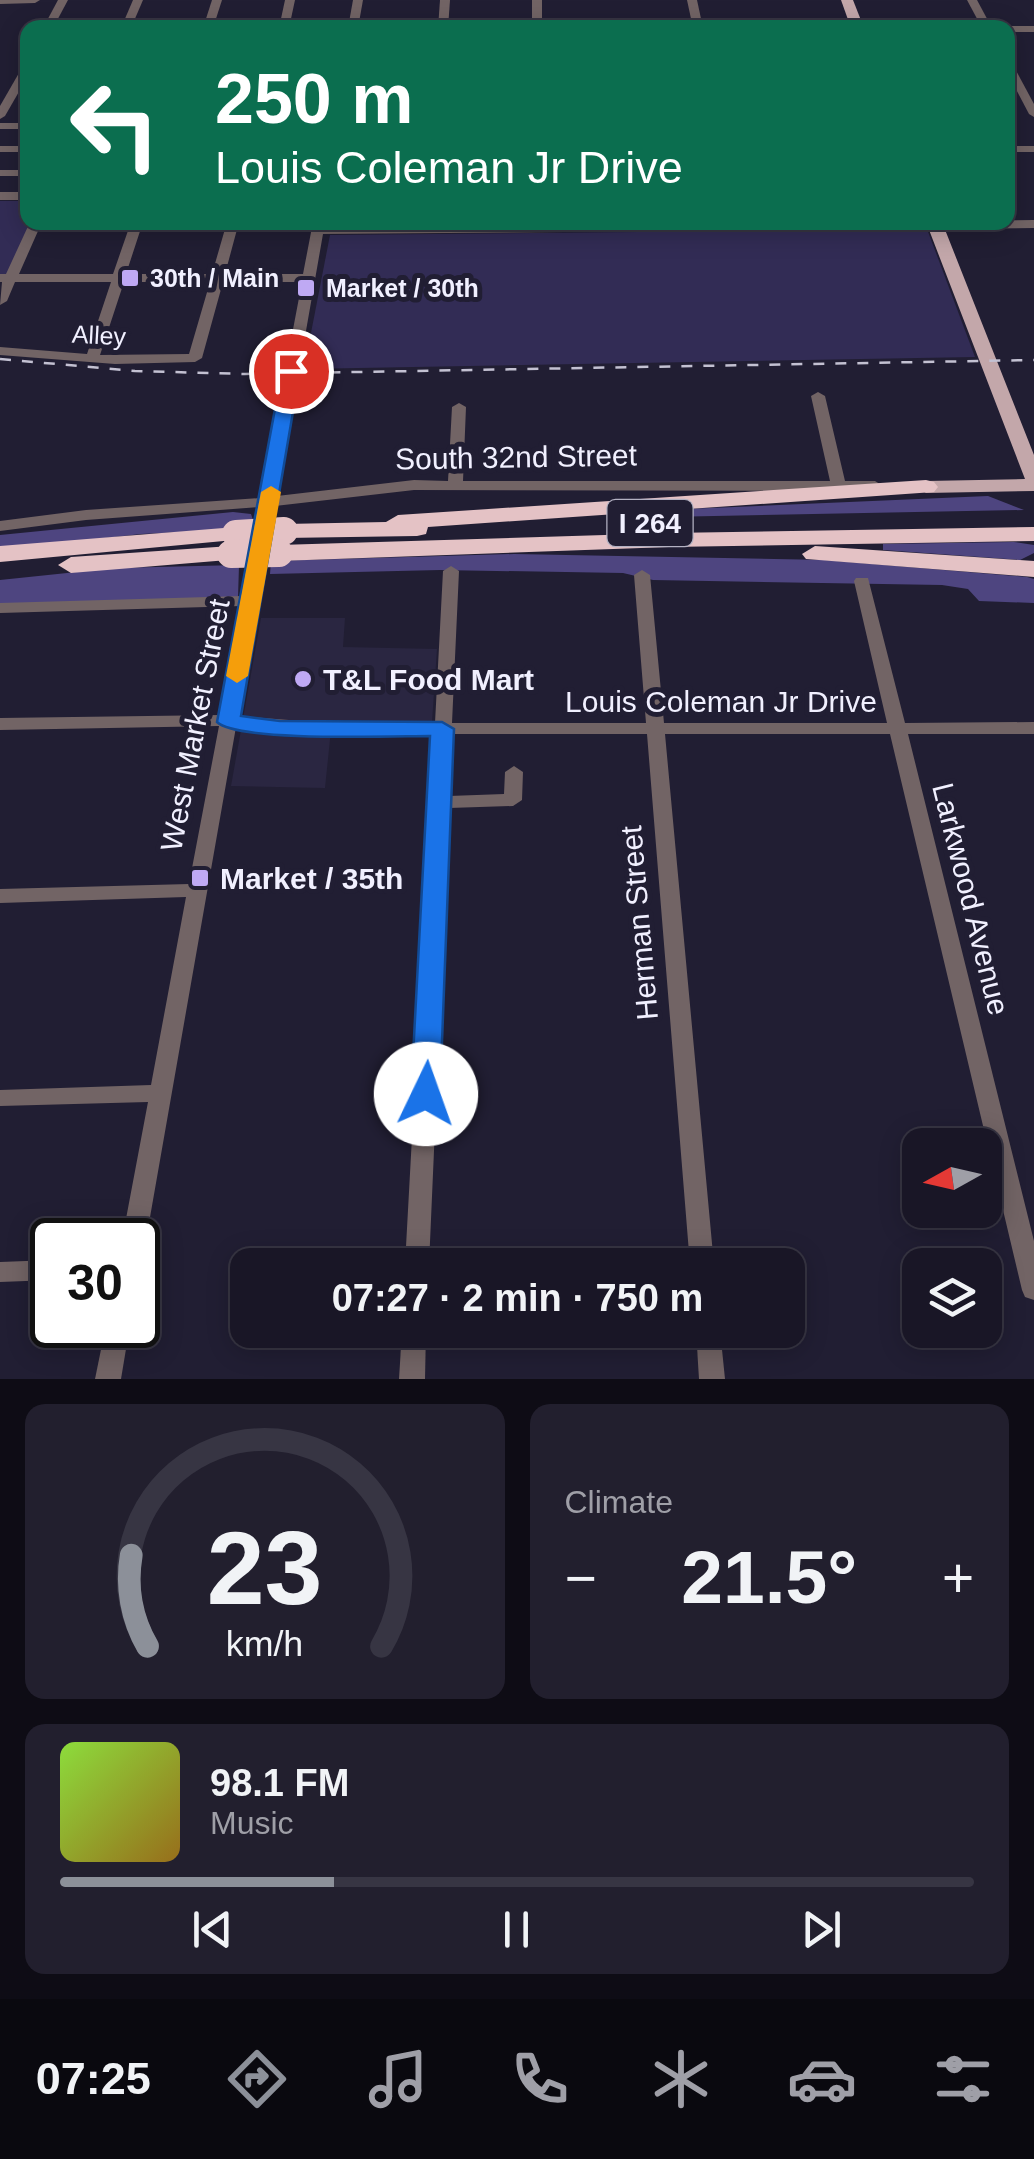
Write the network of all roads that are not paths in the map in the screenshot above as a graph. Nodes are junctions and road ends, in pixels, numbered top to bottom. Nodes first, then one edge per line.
1 (0, 0) edge
2 (36, 0) edge
3 (20, 80) edge
4 (1015, 88) edge
5 (1034, 114) edge
6 (0, 116) edge
7 (32, 230) edge
8 (135, 230) edge
9 (231, 230) edge
10 (317, 230) edge
11 (938, 230) edge
12 (6, 278) edge
13 (118, 278) junction
14 (217, 278) junction
15 (308, 278) junction
16 (0, 301) edge
17 (0, 351) edge
18 (92, 359) junction
19 (818, 396) dead end
20 (459, 407) dead end
21 (1034, 482) edge
22 (454, 484) junction
23 (838, 484) junction
24 (926, 487) junction
25 (269, 502) junction
26 (1028, 525) edge
27 (0, 526) edge
28 (281, 542) junction
29 (234, 544) junction
30 (469, 546) junction
31 (0, 554) edge
32 (451, 572) dead end
33 (1034, 572) edge
34 (0, 573) edge
35 (642, 575) dead end
36 (862, 581) dead end
37 (251, 601) junction
38 (0, 608) edge
39 (228, 722) junction
40 (0, 724) edge
41 (899, 728) junction
42 (1034, 728) edge
43 (442, 729) junction
44 (655, 729) junction
45 (514, 772) dead end
46 (439, 802) junction
47 (197, 890) junction
48 (0, 896) edge
49 (160, 1093) junction
50 (0, 1098) edge
51 (138, 1218) edge
52 (419, 1248) edge
53 (701, 1248) edge
54 (30, 1271) edge
55 (0, 1272) edge
56 (1034, 1290) edge
57 (114, 1348) edge
58 (413, 1348) edge
59 (709, 1348) edge
60 (108, 1379) edge
61 (412, 1379) edge
62 (712, 1379) edge

1 - 2 street
3 - 6 street
4 - 5 street
7 - 12 street
8 - 13 street
9 - 14 street
10 - 15 street, West Market Street
11 - 21 main road
12 - 13 street
12 - 16 street
13 - 14 street
13 - 18 street
14 - 15 street
14 - 18 street, Alley
15 - 25 street, West Market Street
17 - 18 street, Alley
19 - 23 street
20 - 22 street
21 - 24 main road, South 32nd Street
22 - 23 street, South 32nd Street
22 - 25 street, South 32nd Street
23 - 24 street, South 32nd Street
24 - 28 highway
25 - 27 street, South 32nd Street
25 - 37 street, West Market Street
26 - 28 highway, I 264
26 - 30 highway, I 264
28 - 29 highway, I 264, bridge
28 - 30 highway, I 264
29 - 31 highway, I 264
29 - 34 highway, I 264
30 - 33 highway
32 - 43 street
35 - 44 street, Herman Street
36 - 41 street, Larkwood Avenue
37 - 38 street
37 - 39 street, West Market Street
39 - 40 street, Louis Coleman Jr Drive
39 - 43 street, Louis Coleman Jr Drive
39 - 47 street, West Market Street
41 - 42 street, Louis Coleman Jr Drive
41 - 44 street, Louis Coleman Jr Drive
41 - 56 street, Larkwood Avenue
43 - 44 street, Louis Coleman Jr Drive
43 - 46 street
44 - 53 street, Herman Street
45 - 46 street
46 - 52 street
47 - 48 street
47 - 49 street, West Market Street
49 - 50 street
49 - 51 street, West Market Street
54 - 55 street
57 - 60 street
58 - 61 street
59 - 62 street

